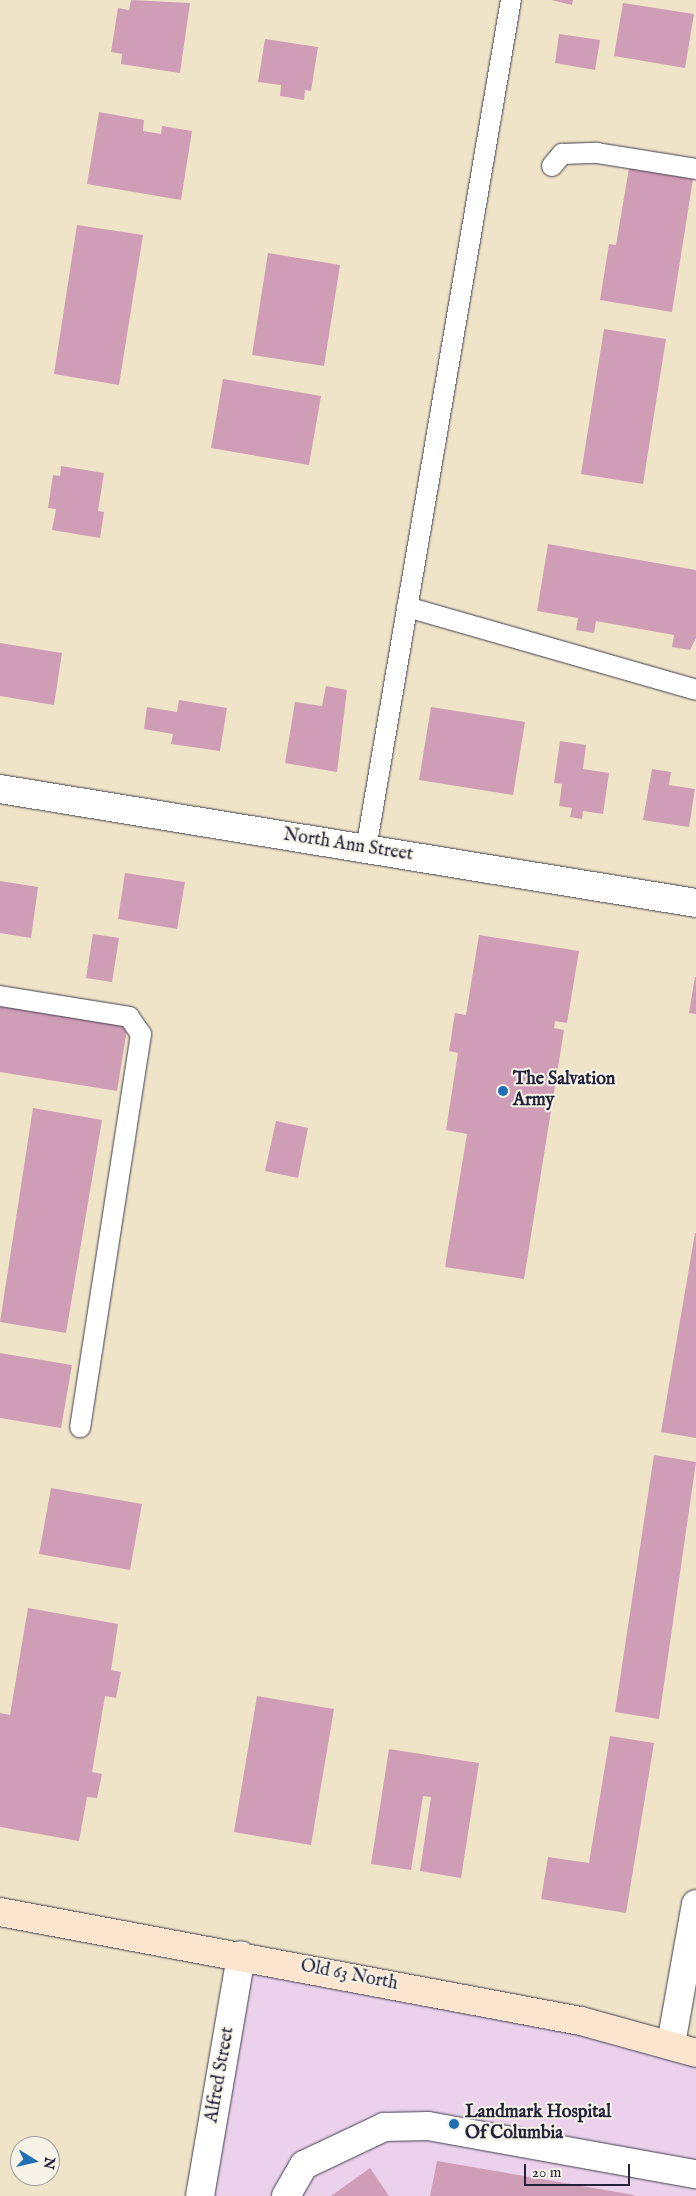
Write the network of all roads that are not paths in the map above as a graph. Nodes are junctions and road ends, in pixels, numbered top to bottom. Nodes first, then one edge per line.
1 (511, 0) edge
2 (552, 166) dead end
3 (696, 169) edge
4 (407, 607) junction
5 (696, 690) edge
6 (0, 789) edge
7 (366, 849) junction
8 (696, 903) edge
9 (0, 996) edge
10 (80, 1427) dead end
11 (696, 1904) edge
12 (0, 1912) edge
13 (241, 1955) junction
14 (683, 2049) edge
15 (696, 2174) edge
16 (200, 2196) edge
17 (286, 2196) edge

1 - 4 lane
2 - 3 lane
4 - 5 lane
4 - 7 lane
6 - 7 street, North Ann Street
7 - 8 street, North Ann Street
9 - 10 lane
11 - 14 street
12 - 13 main road, Old 63 North
13 - 14 main road, Old 63 North
13 - 16 street, Alfred Street
15 - 17 street

